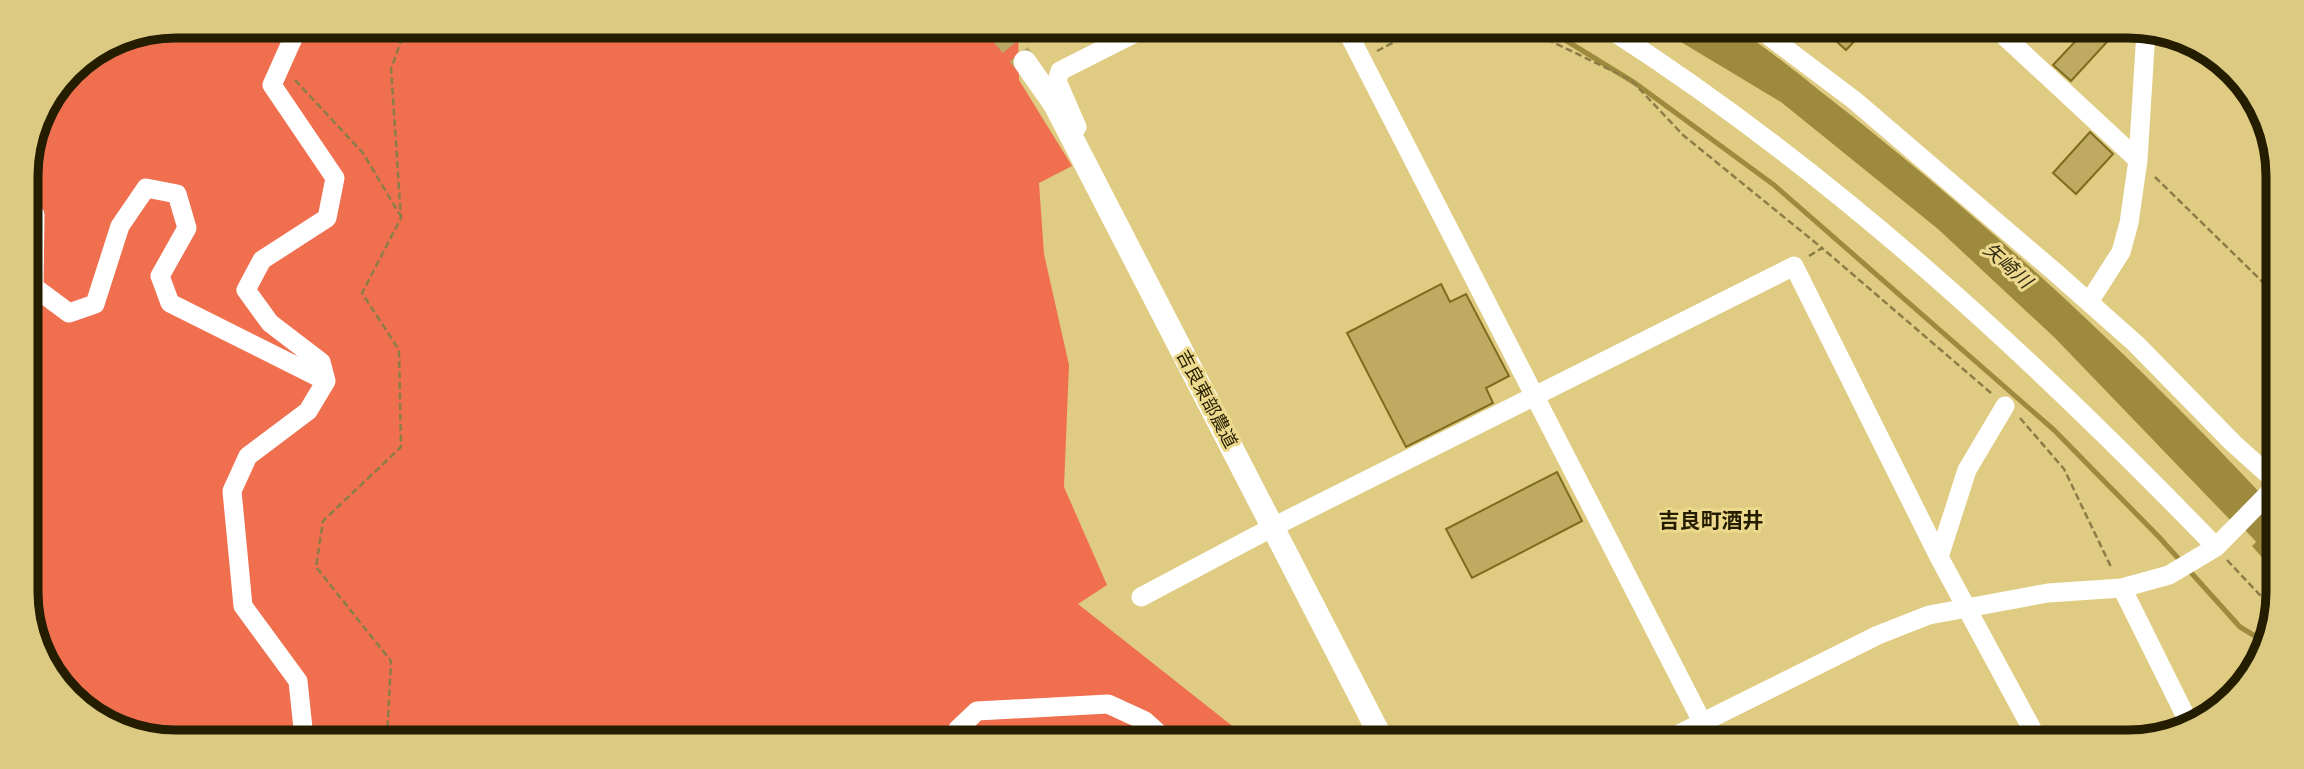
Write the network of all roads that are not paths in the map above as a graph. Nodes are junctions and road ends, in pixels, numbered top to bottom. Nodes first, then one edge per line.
1 (292, 38) edge
2 (1125, 38) edge
3 (1352, 38) edge
4 (1623, 38) edge
5 (1772, 38) edge
6 (2007, 38) edge
7 (2145, 40) edge
8 (1025, 62) tunnel mouth
9 (1078, 152) junction
10 (2138, 160) junction
11 (39, 290) edge
12 (2089, 302) junction
13 (326, 381) junction
14 (1536, 397) junction
15 (2005, 406) road end
16 (2266, 472) edge
17 (2266, 496) edge
18 (1273, 527) junction
19 (2216, 547) junction
20 (1939, 557) junction
21 (2122, 588) junction
22 (1141, 597) dead end
23 (1967, 606) junction
24 (2186, 717) edge
25 (1702, 722) junction
26 (303, 730) edge
27 (958, 730) edge
28 (1155, 730) edge
29 (1377, 730) edge
30 (1686, 730) edge
31 (1706, 730) edge
32 (2033, 730) edge

1 - 13 street
2 - 9 street
3 - 14 street
4 - 19 street
5 - 12 street
6 - 10 street
7 - 10 street
8 - 9 street, 吉良東部農道
9 - 18 street, 吉良東部農道
10 - 12 street
11 - 13 street
12 - 16 street
13 - 26 street
14 - 18 street
14 - 20 street
14 - 25 street
15 - 20 street
17 - 19 street
18 - 22 street
18 - 29 street, 吉良東部農道
19 - 21 street
20 - 23 street
21 - 23 street
21 - 24 street
23 - 25 street
23 - 32 street
25 - 30 street
25 - 31 street
27 - 28 street

